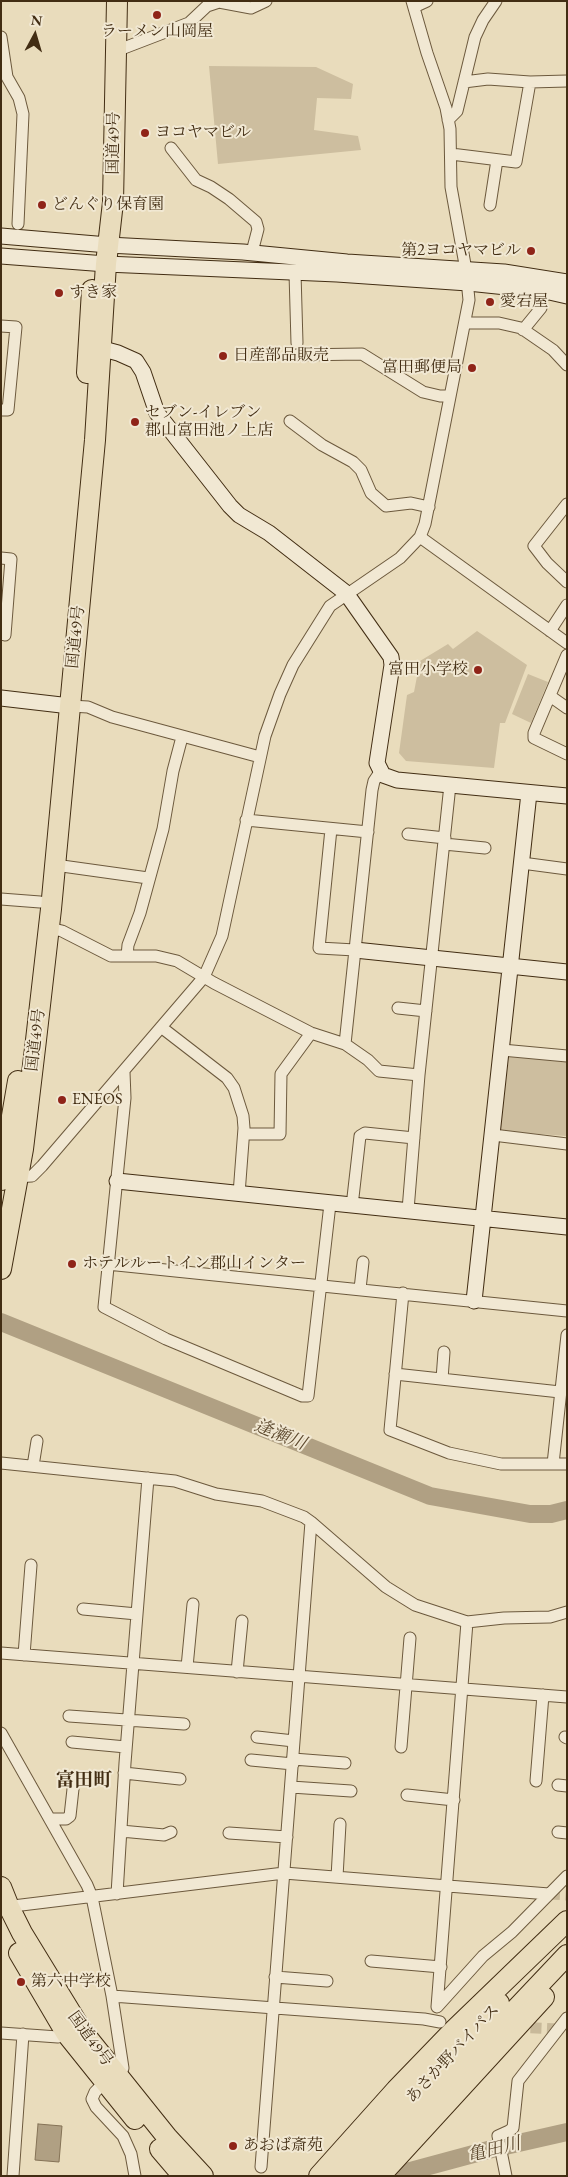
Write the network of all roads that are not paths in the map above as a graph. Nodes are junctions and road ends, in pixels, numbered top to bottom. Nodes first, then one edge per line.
1 (106, 1) edge
2 (116, 1) edge
3 (266, 1) edge
4 (427, 1) edge
5 (496, 1) edge
6 (413, 4) edge
7 (1, 37) edge
8 (116, 51) junction
9 (4, 78) edge
10 (464, 82) junction
11 (530, 82) junction
12 (566, 82) edge
13 (448, 120) junction
14 (171, 148) dead end
15 (451, 154) junction
16 (497, 160) junction
17 (490, 205) dead end
18 (18, 224) dead end
19 (1, 236) edge
20 (252, 252) junction
21 (101, 254) junction
22 (1, 256) edge
23 (295, 273) junction
24 (467, 276) junction
25 (567, 282) edge
26 (567, 296) edge
27 (541, 308) dead end
28 (465, 323) junction
29 (1, 326) edge
30 (523, 330) junction
31 (95, 346) junction
32 (567, 365) edge
33 (449, 396) junction
34 (1, 410) edge
35 (290, 421) dead end
36 (567, 504) edge
37 (429, 507) junction
38 (420, 537) junction
39 (1, 558) edge
40 (567, 582) edge
41 (346, 593) junction
42 (567, 605) edge
43 (550, 631) junction
44 (1, 634) edge
45 (567, 643) edge
46 (567, 655) edge
47 (550, 696) junction
48 (1, 698) edge
49 (65, 705) junction
50 (567, 708) edge
51 (182, 736) junction
52 (567, 754) edge
53 (260, 757) junction
54 (380, 772) junction
55 (450, 785) junction
56 (529, 793) junction
57 (567, 796) edge
58 (246, 820) junction
59 (331, 829) junction
60 (368, 832) junction
61 (408, 834) dead end
62 (445, 841) junction
63 (485, 848) dead end
64 (522, 863) junction
65 (55, 865) junction
66 (567, 869) edge
67 (148, 878) junction
68 (1, 899) edge
69 (40, 902) junction
70 (49, 928) junction
71 (356, 950) junction
72 (127, 956) junction
73 (432, 958) junction
74 (511, 967) junction
75 (567, 972) edge
76 (204, 977) junction
77 (398, 1008) dead end
78 (426, 1011) junction
79 (161, 1027) junction
80 (311, 1033) junction
81 (345, 1044) junction
82 (502, 1050) junction
83 (567, 1056) edge
84 (124, 1072) junction
85 (419, 1075) junction
86 (244, 1134) junction
87 (493, 1136) junction
88 (414, 1138) junction
89 (567, 1144) edge
90 (7, 1178) edge
91 (117, 1181) junction
92 (239, 1194) junction
93 (330, 1204) junction
94 (352, 1206) junction
95 (408, 1210) junction
96 (484, 1219) junction
97 (567, 1227) edge
98 (362, 1262) dead end
99 (107, 1264) junction
100 (1, 1269) edge
101 (321, 1285) junction
102 (360, 1289) junction
103 (403, 1293) junction
104 (474, 1301) junction
105 (567, 1311) edge
106 (567, 1335) edge
107 (444, 1352) dead end
108 (395, 1374) junction
109 (442, 1379) junction
110 (560, 1392) junction
111 (561, 1434) edge
112 (36, 1441) dead end
113 (1, 1463) edge
114 (553, 1464) junction
115 (567, 1464) edge
116 (33, 1466) junction
117 (148, 1478) junction
118 (311, 1522) junction
119 (31, 1565) dead end
120 (192, 1604) dead end
121 (83, 1609) dead end
122 (567, 1612) edge
123 (137, 1614) junction
124 (242, 1621) dead end
125 (467, 1622) junction
126 (410, 1638) dead end
127 (1, 1654) edge
128 (24, 1655) junction
129 (133, 1662) junction
130 (187, 1668) junction
131 (237, 1672) junction
132 (299, 1677) junction
133 (405, 1684) junction
134 (463, 1689) junction
135 (543, 1695) junction
136 (567, 1697) edge
137 (69, 1716) dead end
138 (128, 1721) junction
139 (184, 1724) dead end
140 (1, 1733) edge
141 (257, 1737) dead end
142 (294, 1741) junction
143 (72, 1742) dead end
144 (126, 1747) junction
145 (400, 1747) dead end
146 (252, 1760) dead end
147 (293, 1761) junction
148 (345, 1763) dead end
149 (124, 1773) junction
150 (180, 1779) dead end
151 (74, 1780) dead end
152 (536, 1781) dead end
153 (291, 1786) junction
154 (351, 1792) dead end
155 (407, 1795) dead end
156 (454, 1800) junction
157 (50, 1819) junction
158 (340, 1824) dead end
159 (121, 1831) junction
160 (171, 1832) dead end
161 (229, 1833) dead end
162 (287, 1837) junction
163 (284, 1873) junction
164 (567, 1876) edge
165 (337, 1877) junction
166 (447, 1885) junction
167 (1, 1887) edge
168 (117, 1894) junction
169 (549, 1894) junction
170 (92, 1897) junction
171 (4, 1912) edge
172 (567, 1920) edge
173 (567, 1931) edge
174 (567, 1955) edge
175 (371, 1961) dead end
176 (441, 1967) junction
177 (567, 1970) edge
178 (275, 1977) junction
179 (327, 1981) dead end
180 (112, 1996) junction
181 (438, 2007) junction
182 (273, 2008) junction
183 (567, 2018) edge
184 (424, 2019) junction
185 (440, 2022) dead end
186 (562, 2030) edge
187 (1, 2033) edge
188 (66, 2033) junction
189 (23, 2034) junction
190 (111, 2080) junction
191 (413, 2108) junction
192 (261, 2167) dead end
193 (13, 2176) edge
194 (135, 2176) edge
195 (183, 2176) edge
196 (203, 2176) edge
197 (319, 2176) edge
198 (339, 2176) edge
199 (358, 2176) edge
200 (380, 2176) edge
201 (506, 2176) edge

1 - 21 highway, 国道49号
2 - 8 highway, 国道49号
3 - 8 street
4 - 6 street
5 - 10 street
6 - 13 street
7 - 9 street
8 - 21 highway, 国道49号
9 - 18 street
10 - 11 street
10 - 13 street
11 - 12 street
11 - 16 street
13 - 15 street
14 - 20 street
15 - 16 street
15 - 24 street
16 - 17 street
19 - 21 street
20 - 21 street
20 - 24 street
21 - 22 street
21 - 23 street
21 - 31 highway, 国道49号
23 - 24 street
23 - 33 street
24 - 25 street
24 - 26 street
24 - 28 street
27 - 30 street
28 - 30 street
28 - 33 street
29 - 34 street
30 - 32 street
31 - 41 street
31 - 49 highway, 国道49号
33 - 37 street
35 - 37 street
36 - 40 street
37 - 38 street
38 - 41 street
38 - 43 street
39 - 44 street
41 - 53 street
41 - 54 street
42 - 43 street
43 - 45 street
46 - 47 street
47 - 50 street
47 - 52 street
48 - 49 street
49 - 51 street
49 - 65 highway, 国道49号
49 - 69 highway, 国道49号
51 - 53 street
51 - 67 street
53 - 58 street
54 - 55 street
54 - 60 street
55 - 56 street
55 - 62 street
56 - 57 street
56 - 64 street
58 - 59 street
58 - 76 street
59 - 60 street
59 - 71 street
60 - 71 street
61 - 62 street
62 - 63 street
62 - 73 street
64 - 66 street
64 - 74 street
65 - 67 street
65 - 70 highway, 国道49号
67 - 72 street
68 - 69 street
69 - 90 highway, 国道49号
70 - 72 street
70 - 90 highway, 国道49号
71 - 73 street
71 - 81 street
72 - 76 street
73 - 74 street
73 - 78 street
74 - 75 street
74 - 82 street
76 - 79 street
76 - 80 street
77 - 78 street
78 - 85 street
79 - 84 street
79 - 86 street
80 - 81 street
80 - 86 street
81 - 85 street
82 - 83 street
82 - 87 street
84 - 90 street
84 - 91 street
85 - 88 street
86 - 92 street
87 - 89 street
87 - 96 street
88 - 94 street
88 - 95 street
90 - 100 highway, 国道49号
91 - 92 street
91 - 99 street
92 - 93 street
93 - 94 street
93 - 101 street
94 - 95 street
95 - 96 street
96 - 97 street
96 - 104 street
98 - 102 street
99 - 101 street
99 - 101 street
101 - 102 street
102 - 103 street
103 - 104 street
103 - 108 street
104 - 105 street
106 - 110 street
107 - 109 street
108 - 109 street
108 - 114 street
109 - 110 street
110 - 111 street
111 - 114 street
112 - 116 street
113 - 116 street
114 - 115 street
116 - 117 street
117 - 118 street
117 - 123 street
118 - 125 street
118 - 132 street
119 - 128 street
120 - 130 street
121 - 123 street
122 - 125 street
123 - 129 street
124 - 131 street
125 - 134 street
126 - 133 street
127 - 128 street
128 - 129 street
129 - 130 street
129 - 138 street
130 - 131 street
131 - 132 street
132 - 133 street
132 - 142 street
133 - 134 street
133 - 145 street
134 - 135 street
134 - 156 street
135 - 136 street
135 - 152 street
137 - 138 street
138 - 139 street
138 - 144 street
140 - 157 street
141 - 142 street
142 - 147 street
143 - 144 street
144 - 149 street
146 - 147 street
147 - 148 street
147 - 153 street
149 - 150 street
149 - 159 street
151 - 157 street
153 - 154 street
153 - 162 street
155 - 156 street
156 - 166 street
157 - 170 street
158 - 165 street
159 - 160 street
159 - 168 street
161 - 162 street
162 - 163 street
163 - 165 street
163 - 168 street
163 - 178 street
164 - 169 street
165 - 166 street
166 - 169 street
166 - 176 street
167 - 171 highway, 国道49号
168 - 170 street
169 - 181 street
170 - 171 street
170 - 180 street
171 - 188 highway, 国道49号
171 - 190 highway, 国道49号
172 - 197 highway
173 - 191 highway, あさか野バイパス
174 - 191 highway, あさか野バイパス
175 - 176 street
176 - 181 street
177 - 200 highway
178 - 179 street
178 - 182 street
180 - 182 street
180 - 190 street
181 - 184 street
182 - 184 street
182 - 192 street
183 - 186 street
184 - 185 street
186 - 201 street
187 - 189 street
188 - 189 street
188 - 190 highway, 国道49号
189 - 193 street
190 - 194 street
190 - 195 highway, 国道49号
190 - 196 highway, 国道49号
191 - 198 highway, あさか野バイパス
191 - 199 highway, あさか野バイパス

